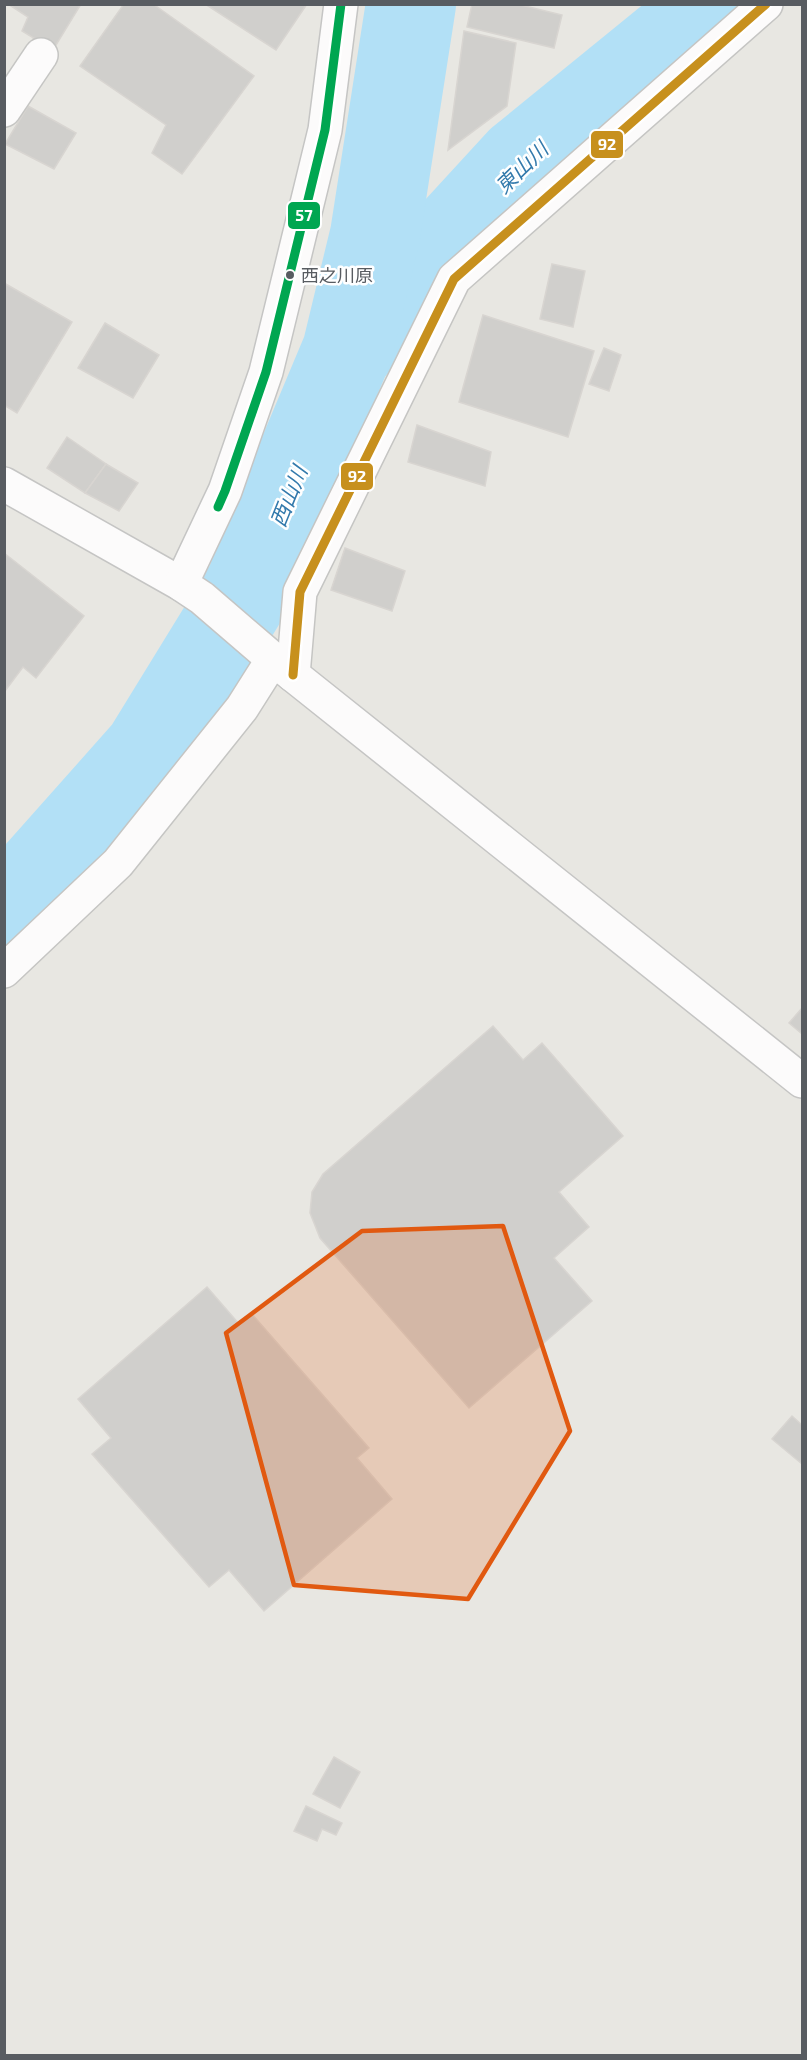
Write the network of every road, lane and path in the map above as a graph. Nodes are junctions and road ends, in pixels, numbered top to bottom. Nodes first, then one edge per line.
1 (341, 4) edge
2 (766, 4) edge
3 (41, 55) dead end
4 (4, 110) edge
5 (4, 484) edge
6 (191, 591) junction
7 (283, 667) junction
8 (4, 971) edge
9 (802, 1081) edge

1 - 6 street
2 - 7 street
3 - 4 street
5 - 6 street
6 - 7 street
7 - 8 street
7 - 9 street

